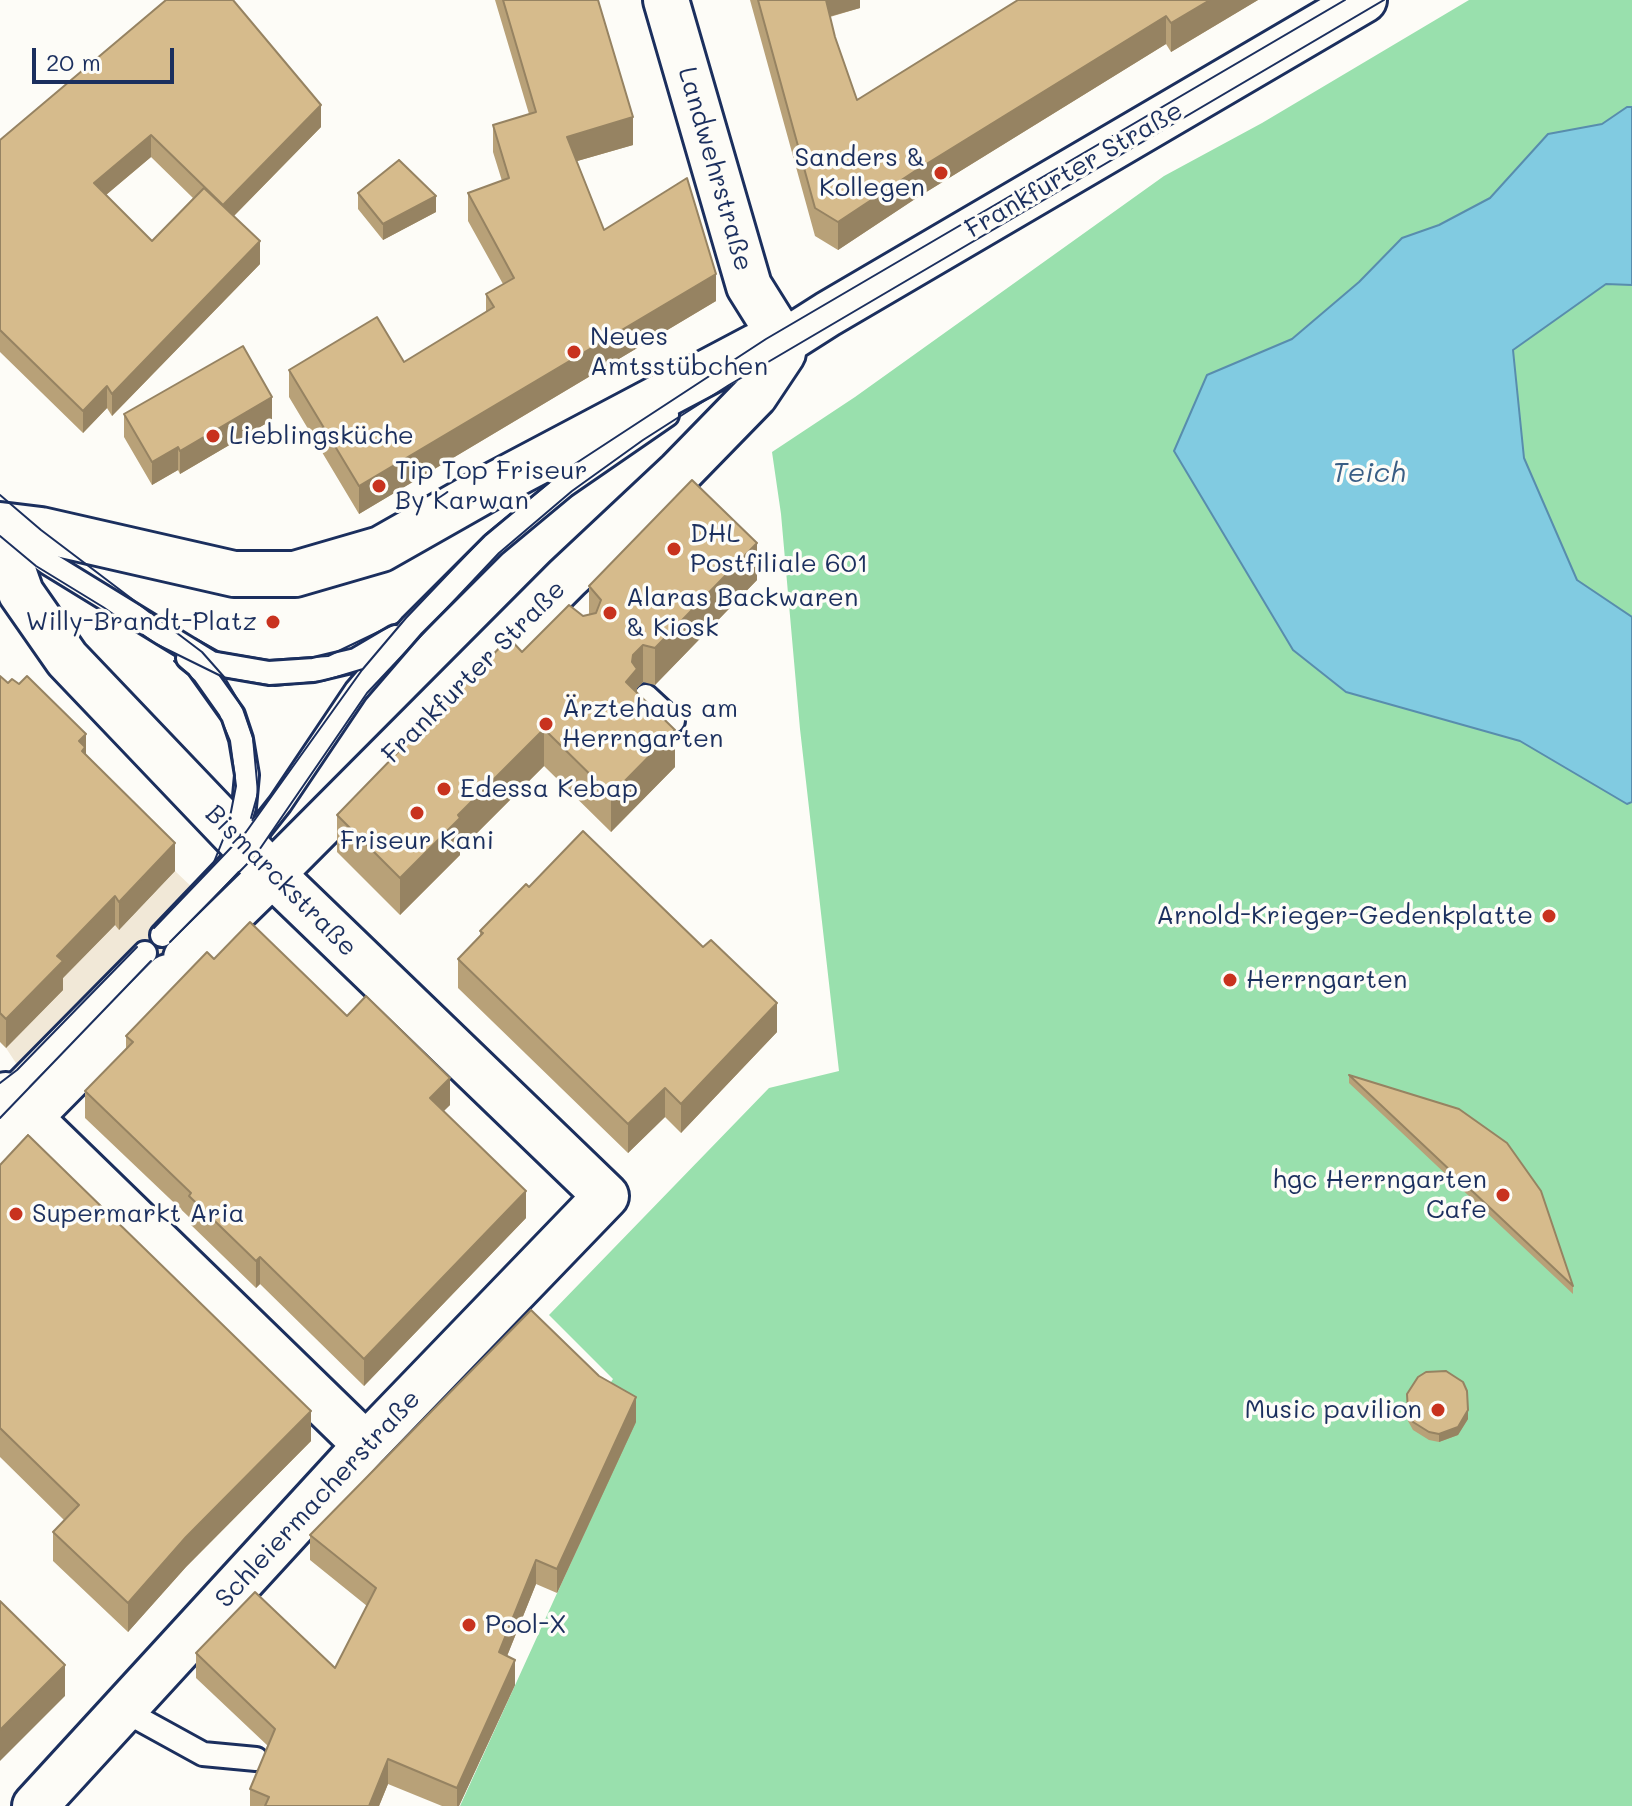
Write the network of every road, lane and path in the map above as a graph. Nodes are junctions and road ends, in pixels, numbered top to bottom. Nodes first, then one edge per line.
1 (666, 0) edge
2 (1364, 0) edge
3 (781, 337) junction
4 (657, 422) junction
5 (594, 431) junction
6 (679, 473) junction
7 (0, 529) edge
8 (412, 626) junction
9 (153, 628) junction
10 (646, 696) edge
11 (673, 721) dead end
12 (243, 858) junction
13 (7, 1110) edge
14 (606, 1196) joint
15 (366, 1445) junction
16 (123, 1710) junction
17 (256, 1759) dead end
18 (35, 1806) edge

1 - 3 main road, Landwehrstraße
2 - 3 main road, Frankfurter Straße
3 - 4 lane
3 - 5 main road, Frankfurter Straße
3 - 6 main road, Frankfurter Straße
4 - 5 main road, Frankfurter Straße
4 - 6 main road
4 - 8 lane
5 - 7 main road, Frankfurter Straße
6 - 12 main road, Frankfurter Straße
7 - 9 lane
7 - 12 main road, Bismarckstraße
8 - 9 lane
8 - 12 lane
9 - 12 lane
10 - 11 lane
12 - 13 main road, Frankfurter Straße
12 - 14 main road, Bismarckstraße
13 - 15 main road
14 - 15 main road, Schleiermacherstraße
15 - 16 main road, Schleiermacherstraße
16 - 17 lane
16 - 18 main road, Schleiermacherstraße

